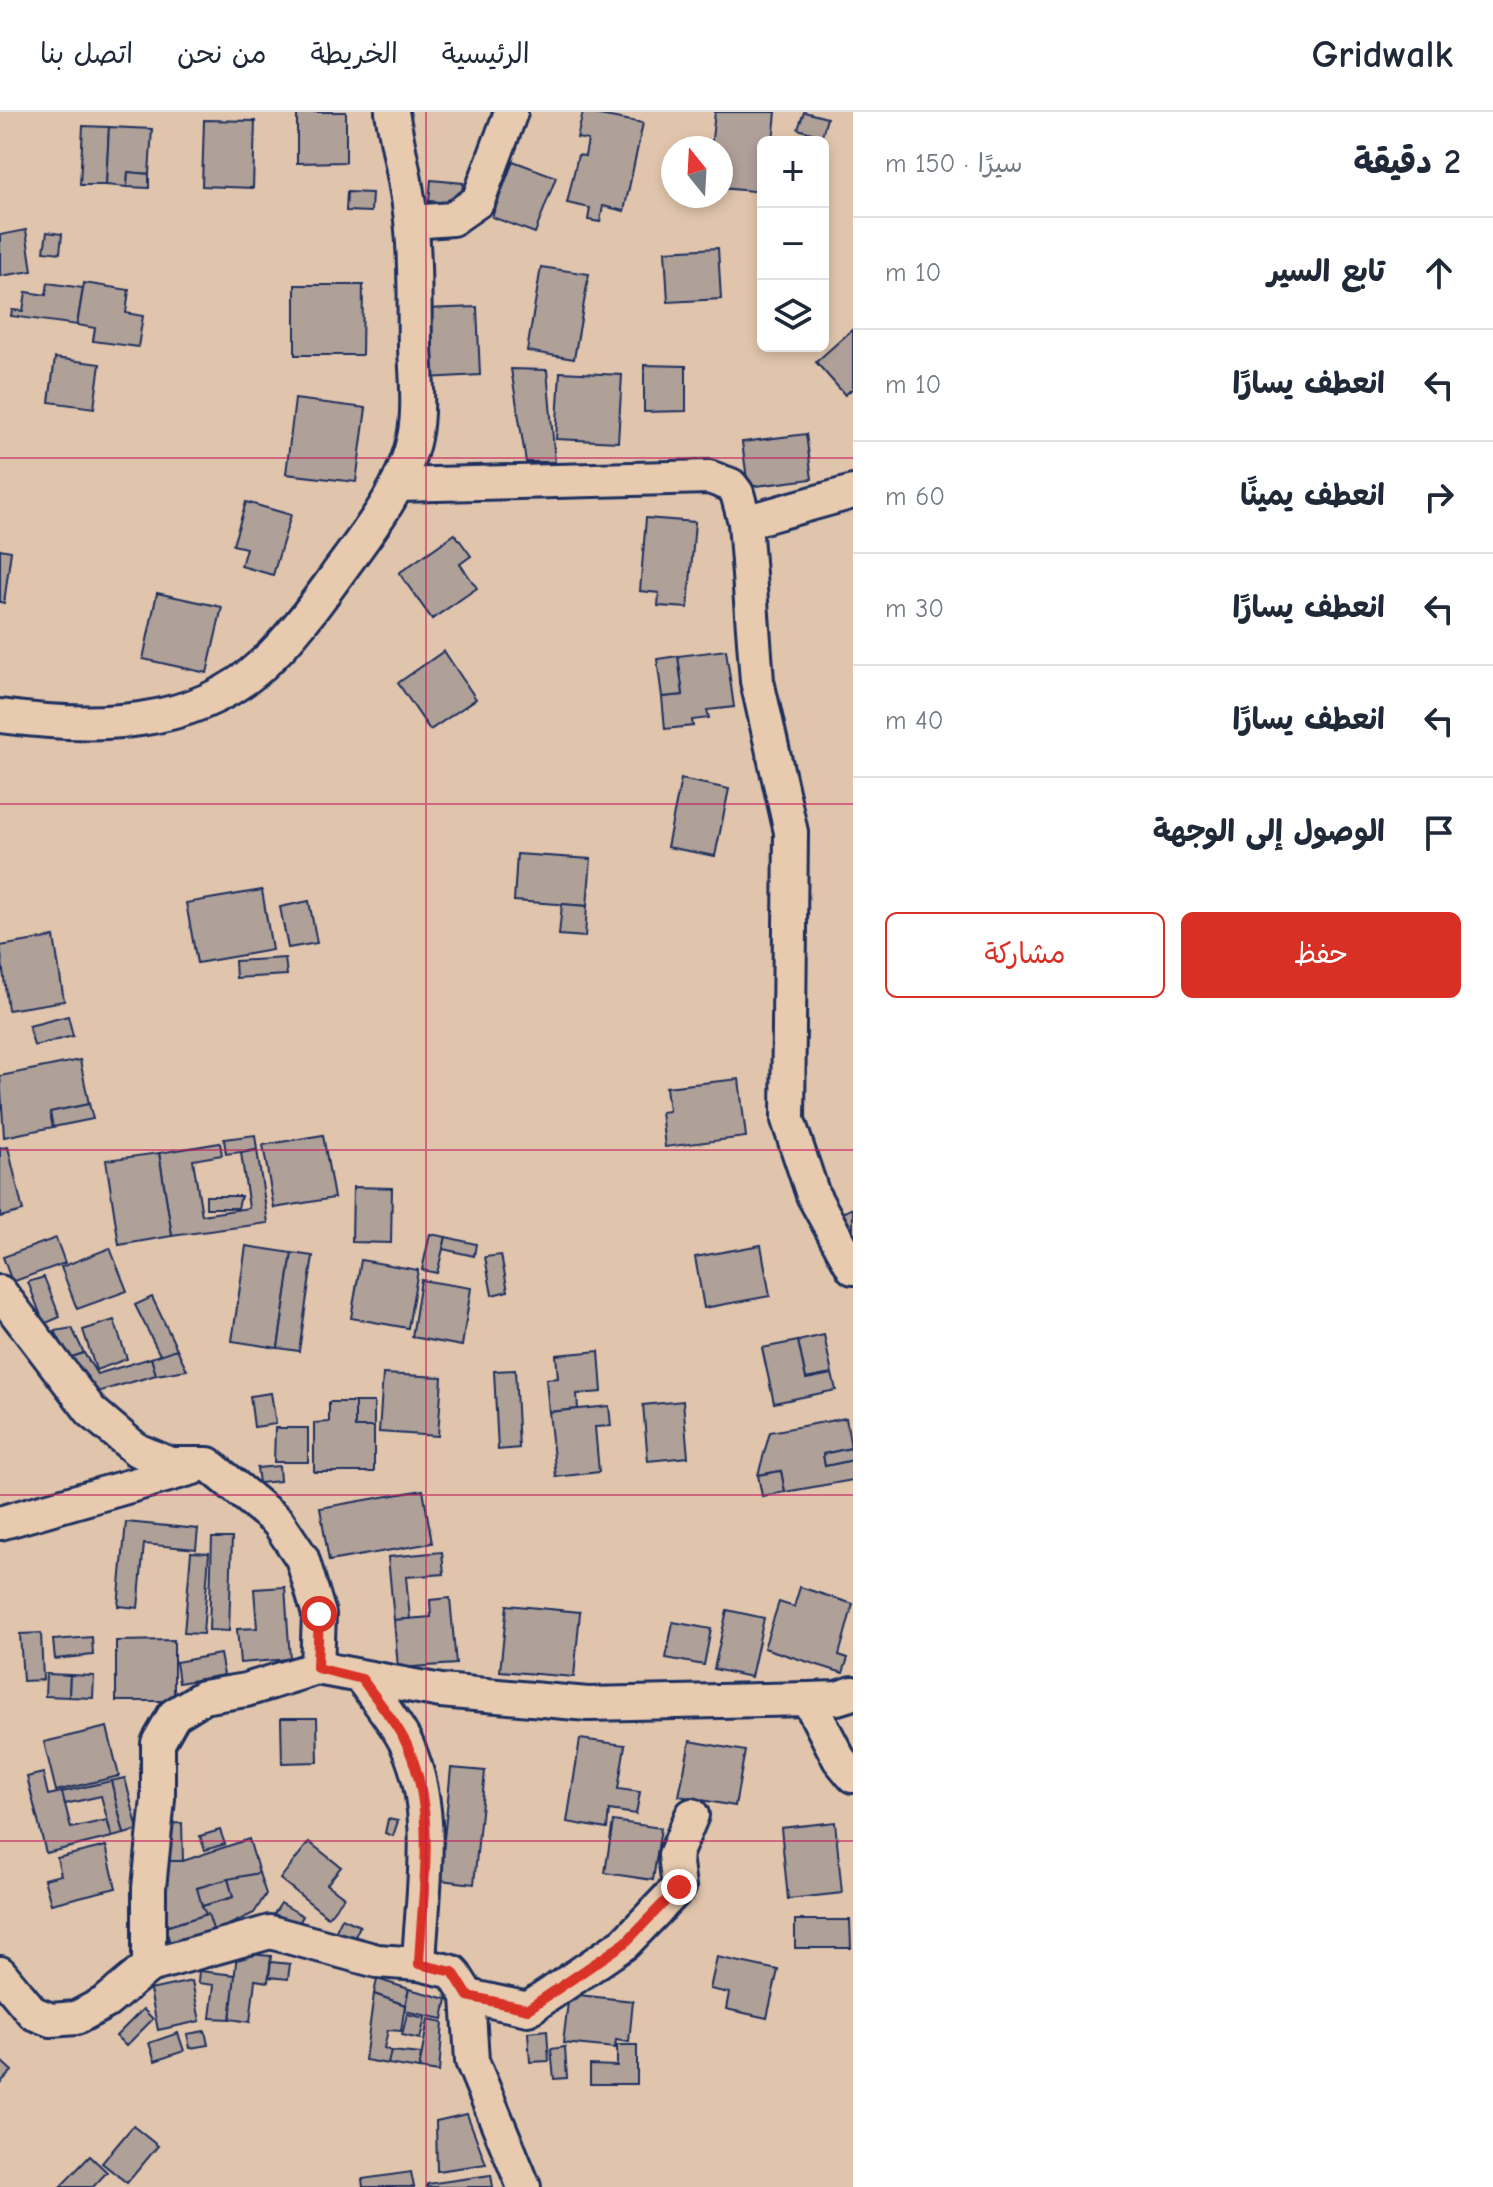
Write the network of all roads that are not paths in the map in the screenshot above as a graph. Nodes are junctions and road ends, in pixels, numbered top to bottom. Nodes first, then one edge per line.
1 (392, 112) edge
2 (511, 112) edge
3 (412, 222) junction
4 (397, 485) junction
5 (853, 492) edge
6 (745, 522) junction
7 (0, 716) edge
8 (853, 1268) edge
9 (0, 1292) edge
10 (208, 1464) junction
11 (0, 1523) edge
12 (317, 1668) junction
13 (362, 1679) junction
14 (853, 1693) edge
15 (808, 1699) junction
16 (853, 1776) edge
17 (692, 1815) dead end
18 (419, 1964) junction
19 (149, 1966) junction
20 (0, 1973) edge
21 (468, 1996) junction
22 (524, 2187) edge

1 - 3 street
2 - 3 street
3 - 4 street
4 - 6 street
4 - 7 street
5 - 6 street
6 - 8 street
9 - 10 street
10 - 11 street
10 - 12 street
12 - 13 street
12 - 19 street
13 - 15 street
13 - 18 street
14 - 15 street
15 - 16 street
17 - 21 street
18 - 19 street
18 - 21 street
19 - 20 street
21 - 22 street

